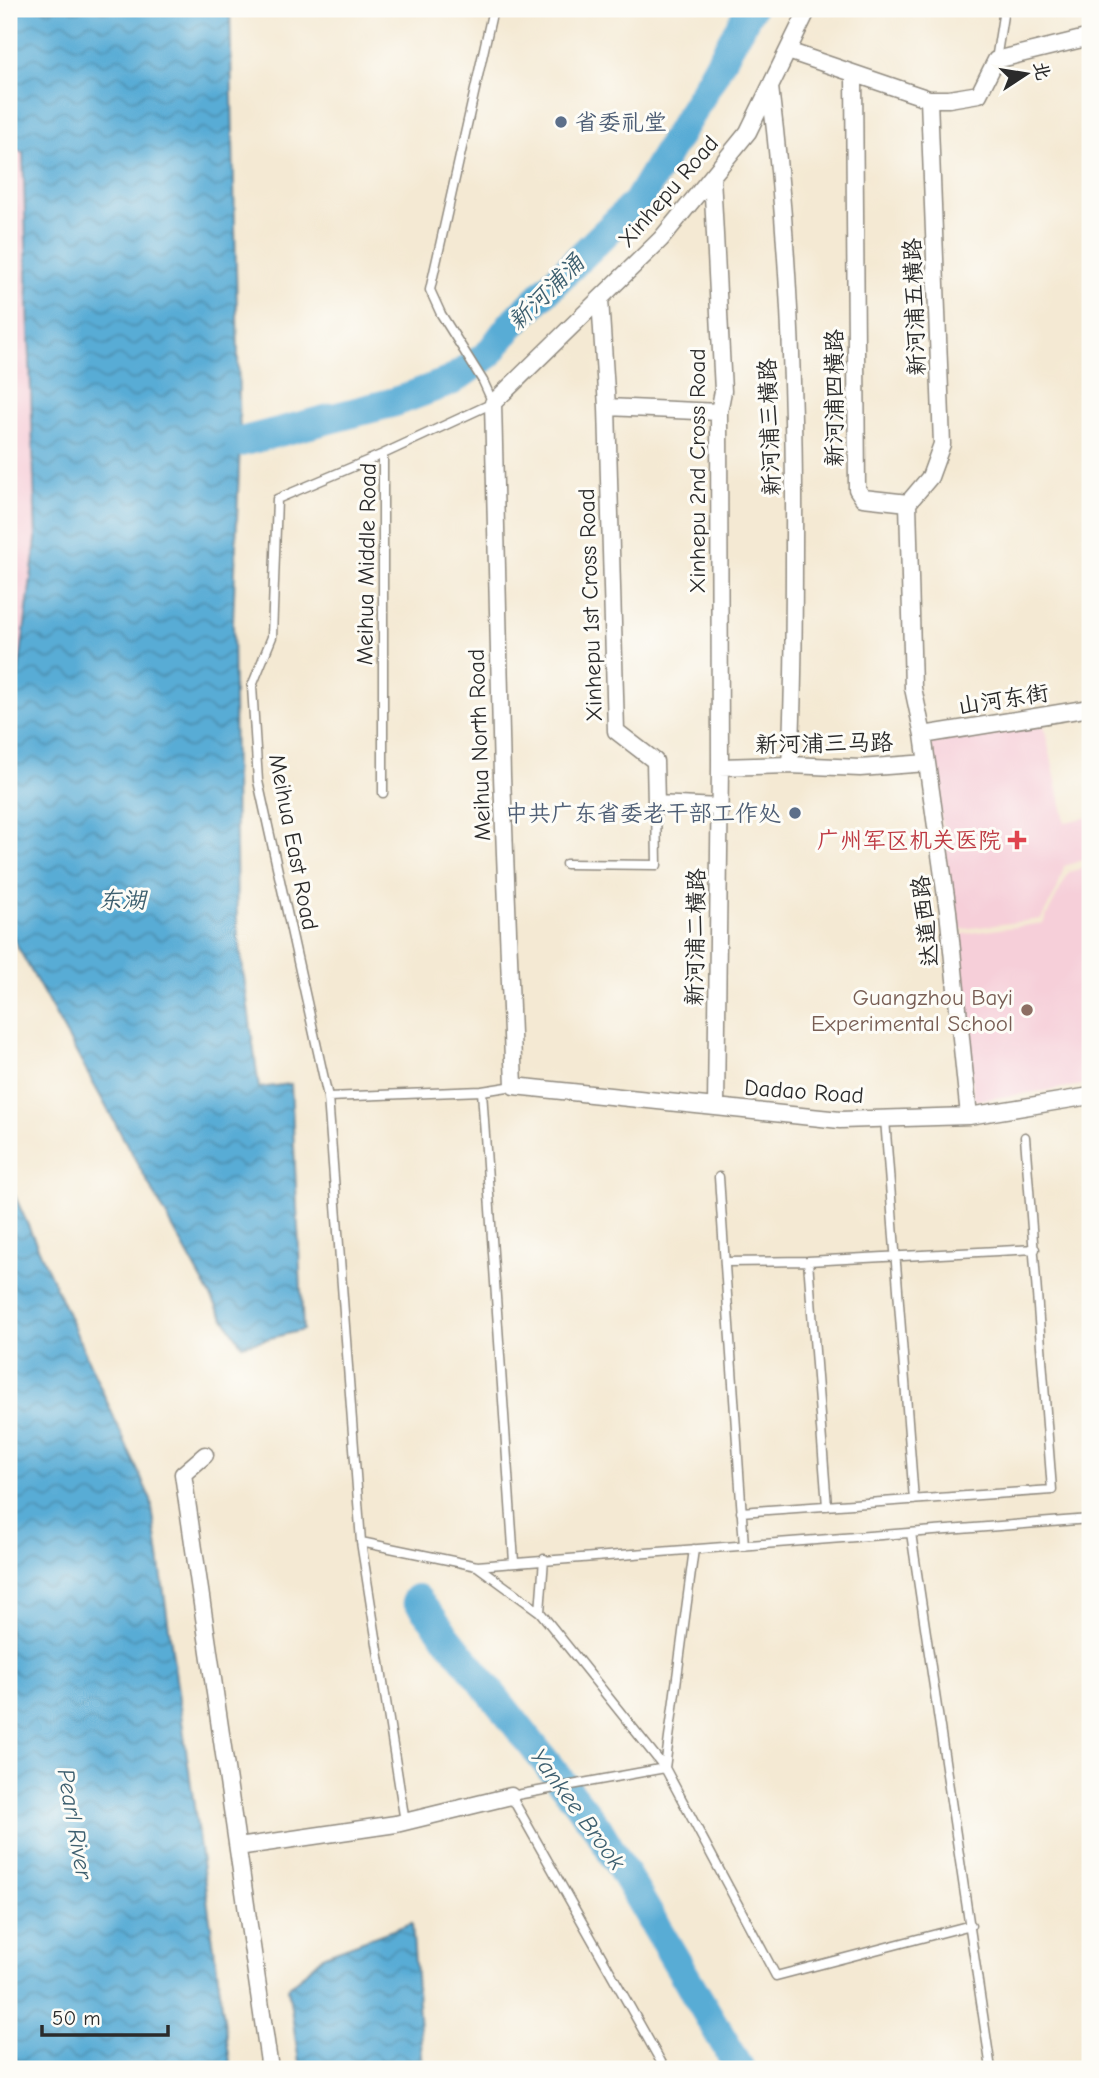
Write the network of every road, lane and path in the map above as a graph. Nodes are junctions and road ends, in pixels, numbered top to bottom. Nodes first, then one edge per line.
1 (493, 9) edge
2 (808, 9) edge
3 (1004, 9) edge
4 (1090, 37) edge
5 (788, 51) junction
6 (996, 60) junction
7 (855, 74) junction
8 (770, 87) junction
9 (929, 99) junction
10 (712, 176) junction
11 (600, 299) junction
12 (493, 403) junction
13 (607, 407) junction
14 (719, 412) junction
15 (383, 454) junction
16 (908, 503) junction
17 (1090, 708) edge
18 (923, 735) junction
19 (927, 763) junction
20 (790, 765) junction
21 (720, 767) junction
22 (383, 793) dead end
23 (656, 804) junction
24 (719, 807) junction
25 (566, 864) dead end
26 (514, 1086) junction
27 (482, 1091) junction
28 (1090, 1096) edge
29 (328, 1097) junction
30 (716, 1107) junction
31 (969, 1116) junction
32 (885, 1119) junction
33 (1025, 1137) dead end
34 (719, 1177) dead end
35 (1035, 1249) junction
36 (895, 1256) junction
37 (808, 1261) junction
38 (724, 1262) junction
39 (205, 1455) dead end
40 (914, 1500) junction
41 (827, 1506) junction
42 (741, 1512) junction
43 (1090, 1519) edge
44 (911, 1532) junction
45 (361, 1542) junction
46 (744, 1546) junction
47 (694, 1549) junction
48 (544, 1559) junction
49 (514, 1562) junction
50 (477, 1566) junction
51 (540, 1612) junction
52 (665, 1768) junction
53 (511, 1796) junction
54 (405, 1822) junction
55 (238, 1847) junction
56 (971, 1925) junction
57 (270, 2069) edge
58 (665, 2069) edge
59 (991, 2069) edge

1 - 12 lane
2 - 5 street, Xinhepu Road
3 - 6 lane
4 - 6 street
5 - 7 street
5 - 8 street, Xinhepu Road
6 - 9 street
7 - 9 street
7 - 16 street, 新河浦四横路
8 - 10 street, Xinhepu Road
8 - 20 street, 新河浦三横路
9 - 16 street, 新河浦五横路
10 - 11 street, Xinhepu Road
10 - 14 street, Xinhepu 2nd Cross Road
11 - 12 street, Xinhepu Road
11 - 13 street
12 - 15 lane, Meihua Middle Road
12 - 26 street, Meihua North Road
13 - 14 street
13 - 23 street, Xinhepu 1st Cross Road
14 - 21 street, Xinhepu 2nd Cross Road
15 - 22 lane, Meihua Middle Road
15 - 29 lane, Meihua East Road
16 - 18 street
17 - 18 street, 山河东街
18 - 19 street
19 - 20 street, 新河浦三马路
19 - 31 street, 达道西路
20 - 21 street, 新河浦三马路
21 - 24 street, 新河浦二横路
23 - 24 street
23 - 25 lane
24 - 30 street, 新河浦二横路
26 - 27 lane
26 - 30 street, Dadao Road
27 - 29 lane
27 - 49 lane
28 - 31 street, Dadao Road
29 - 45 lane
30 - 32 street, Dadao Road
31 - 32 street, Dadao Road
32 - 36 lane
33 - 35 lane
34 - 38 lane
35 - 36 lane
35 - 40 lane
36 - 37 lane
36 - 40 lane
37 - 38 lane
37 - 41 lane
38 - 42 lane
39 - 55 street
40 - 41 lane
41 - 42 lane
42 - 46 lane
43 - 44 lane
44 - 46 lane
44 - 56 lane
45 - 50 lane
45 - 54 lane
46 - 47 lane
47 - 48 lane
47 - 52 lane
48 - 49 lane
48 - 51 lane
49 - 50 lane
50 - 51 lane
51 - 52 lane
52 - 53 lane
52 - 56 lane
53 - 54 street
53 - 58 lane
54 - 55 street
55 - 57 street
56 - 59 lane

